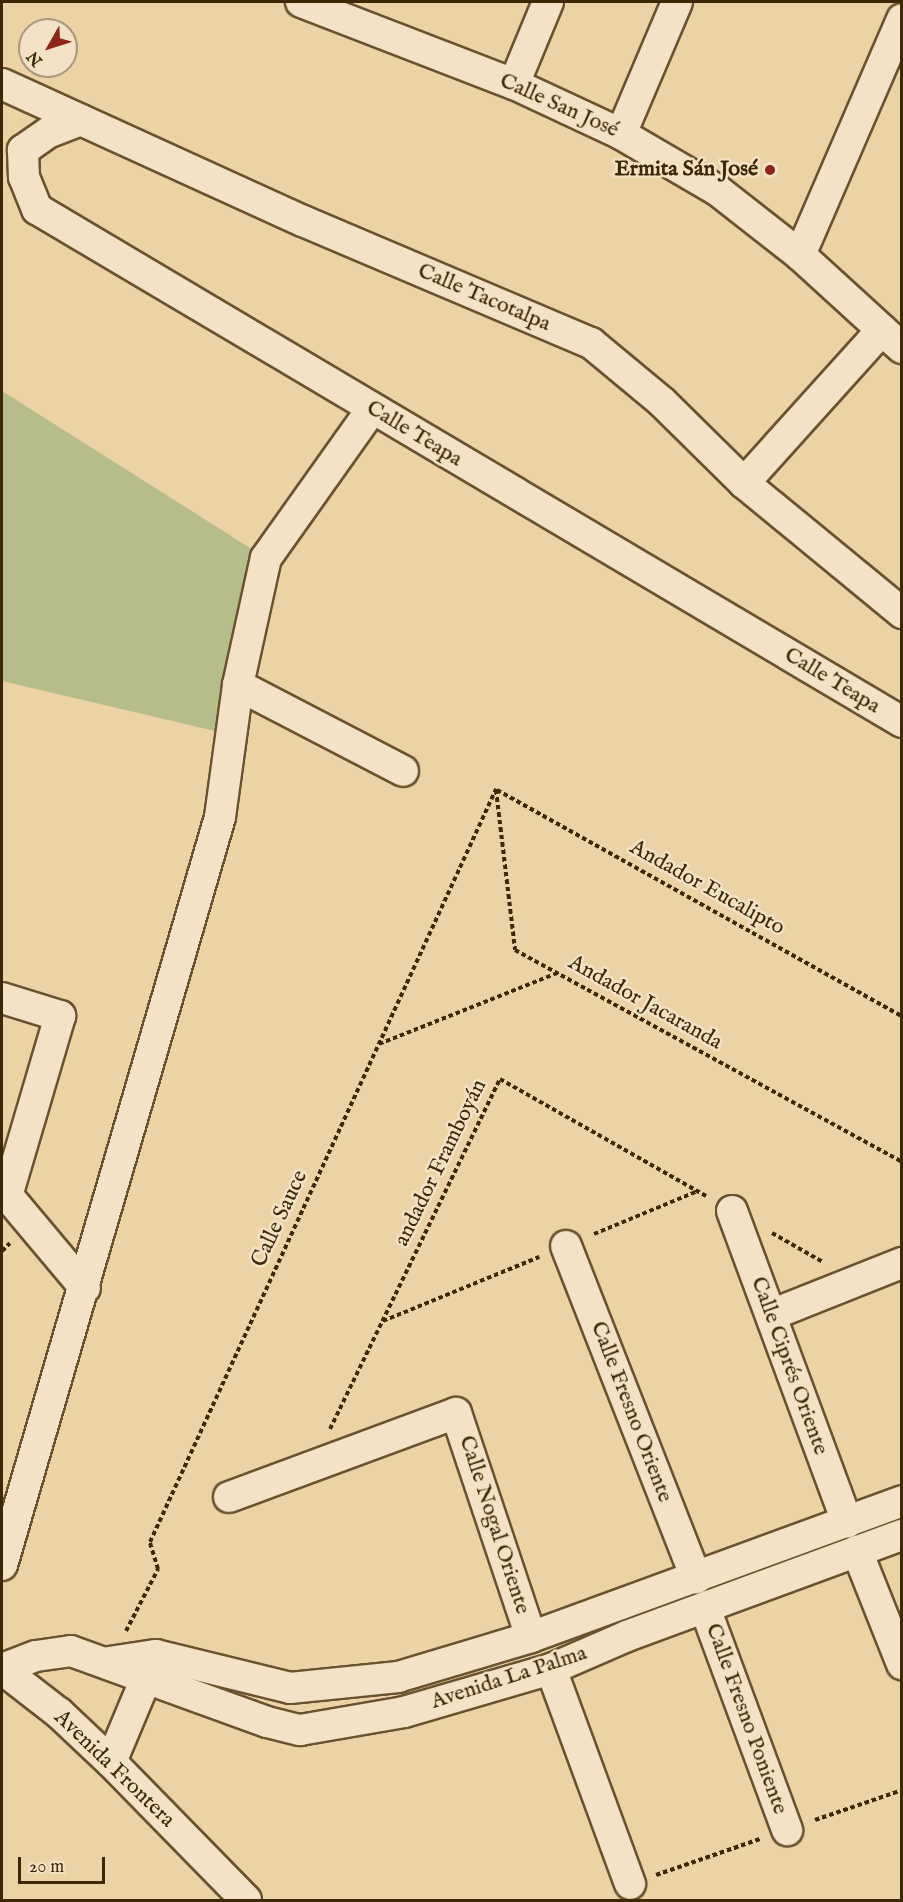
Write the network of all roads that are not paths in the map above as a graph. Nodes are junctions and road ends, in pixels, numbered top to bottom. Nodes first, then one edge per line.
1 (301, 2) edge
2 (548, 2) edge
3 (677, 2) edge
4 (902, 19) edge
5 (2, 84) edge
6 (514, 84) junction
7 (81, 120) junction
8 (621, 134) junction
9 (800, 255) junction
10 (892, 339) edge
11 (372, 409) junction
12 (744, 483) junction
13 (902, 613) edge
14 (238, 685) junction
15 (902, 722) edge
16 (403, 771) dead end
17 (2, 998) edge
18 (4, 1193) edge
19 (732, 1210) road end
20 (566, 1246) dead end
21 (902, 1263) edge
22 (85, 1288) junction
23 (771, 1315) junction
24 (229, 1497) dead end
25 (902, 1502) edge
26 (847, 1522) junction
27 (902, 1534) edge
28 (777, 1548) junction
29 (857, 1551) junction
30 (2, 1565) edge
31 (789, 1576) junction
32 (696, 1578) junction
33 (616, 1607) junction
34 (705, 1608) junction
35 (627, 1636) junction
36 (531, 1637) junction
37 (902, 1664) edge
38 (151, 1666) junction
39 (551, 1668) junction
40 (2, 1669) edge
41 (398, 1677) junction
42 (404, 1712) junction
43 (111, 1762) junction
44 (787, 1830) dead end
45 (630, 1884) dead end
46 (246, 1900) edge

1 - 6 street, Calle San José
2 - 6 street
3 - 8 street
4 - 9 street
5 - 7 street, Calle Tacotalpa
6 - 8 street, Calle San José
7 - 11 street, Calle Teapa
7 - 12 street, Calle Tacotalpa
8 - 9 street, Calle San José
9 - 10 street, Calle San José
10 - 12 street
11 - 14 street
11 - 15 street, Calle Teapa
12 - 13 street, Calle Tacotalpa
14 - 16 street
14 - 22 street
17 - 18 street
18 - 22 street
19 - 23 street, Calle Ciprés Oriente
20 - 32 street, Calle Fresno Oriente
21 - 23 street
22 - 30 street
23 - 26 street, Calle Ciprés Oriente
24 - 36 street, Calle Nogal Oriente
25 - 26 street, Avenida La Palma
26 - 28 street, Avenida La Palma
27 - 29 street, Avenida La Palma
28 - 31 street
28 - 32 street, Avenida La Palma
29 - 31 street, Avenida La Palma
29 - 37 street
31 - 34 street, Avenida La Palma
32 - 33 street, Avenida La Palma
33 - 35 street
33 - 36 street, Avenida La Palma
34 - 35 street, Avenida La Palma
34 - 44 street, Calle Fresno Poniente
35 - 39 street, Avenida La Palma
36 - 41 street, Avenida La Palma
38 - 40 street, Avenida La Palma
38 - 41 street, Avenida La Palma
38 - 42 street, Avenida La Palma
38 - 43 street
39 - 42 street, Avenida La Palma
39 - 45 street
40 - 43 street, Avenida Frontera
41 - 42 street
43 - 46 street, Avenida Frontera

